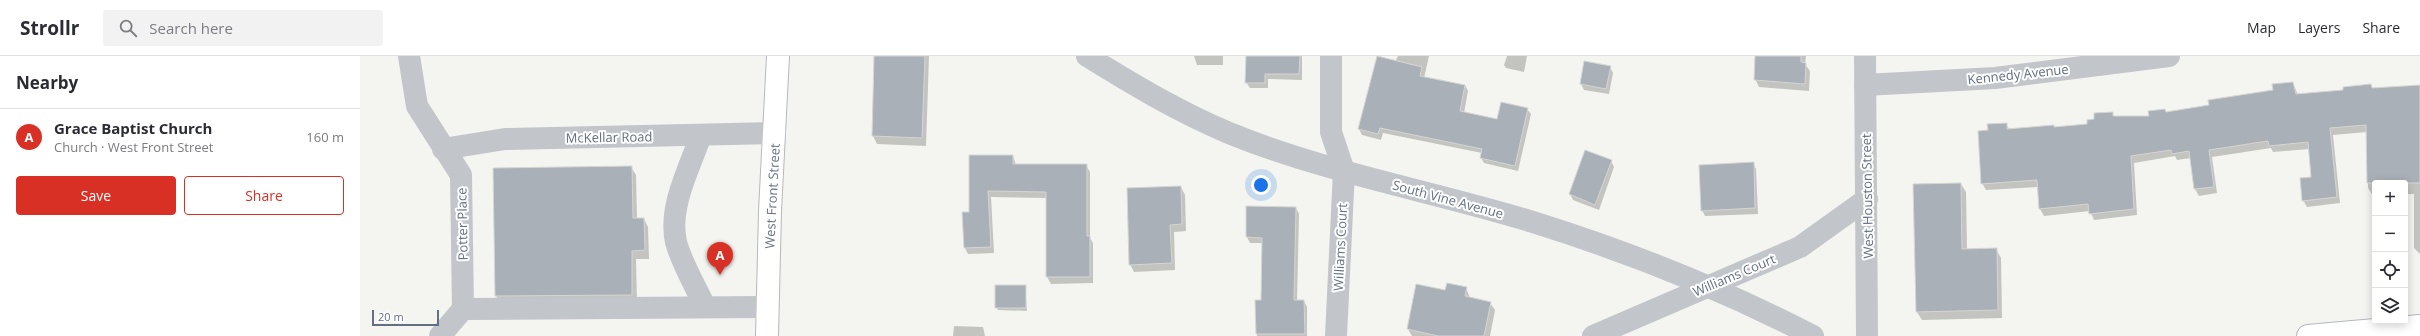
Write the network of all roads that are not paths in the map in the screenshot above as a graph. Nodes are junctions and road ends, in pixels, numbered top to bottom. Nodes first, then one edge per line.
1 (409, 56) edge
2 (778, 56) edge
3 (1087, 56) edge
4 (1331, 56) edge
5 (1865, 56) edge
6 (2169, 56) edge
7 (2085, 62) edge
8 (1865, 86) junction
9 (775, 134) junction
10 (701, 135) junction
11 (443, 149) junction
12 (1344, 171) junction
13 (1867, 200) junction
14 (1708, 286) junction
15 (705, 307) junction
16 (767, 307) junction
17 (463, 309) junction
18 (2409, 330) edge
19 (1338, 332) edge
20 (440, 336) edge
21 (767, 336) edge
22 (1593, 336) edge
23 (1813, 336) edge
24 (1867, 336) edge
25 (2308, 336) edge

1 - 11 street, Potter Place
2 - 9 main road, West Front Street
3 - 12 street, South Vine Avenue
4 - 12 street
5 - 8 street, West Houston Street
6 - 7 street, Kennedy Avenue
7 - 8 street, Kennedy Avenue
8 - 13 street, West Houston Street
9 - 10 street, McKellar Road
9 - 16 main road, West Front Street
10 - 11 street, McKellar Road
10 - 15 street
11 - 17 street, Potter Place
12 - 14 street, South Vine Avenue
12 - 19 street, Williams Court
13 - 14 street, Williams Court
13 - 24 street, West Houston Street
14 - 22 street, Williams Court
14 - 23 street, South Vine Avenue
15 - 16 street
15 - 17 street
16 - 21 main road, West Front Street
17 - 20 street
18 - 25 main road

